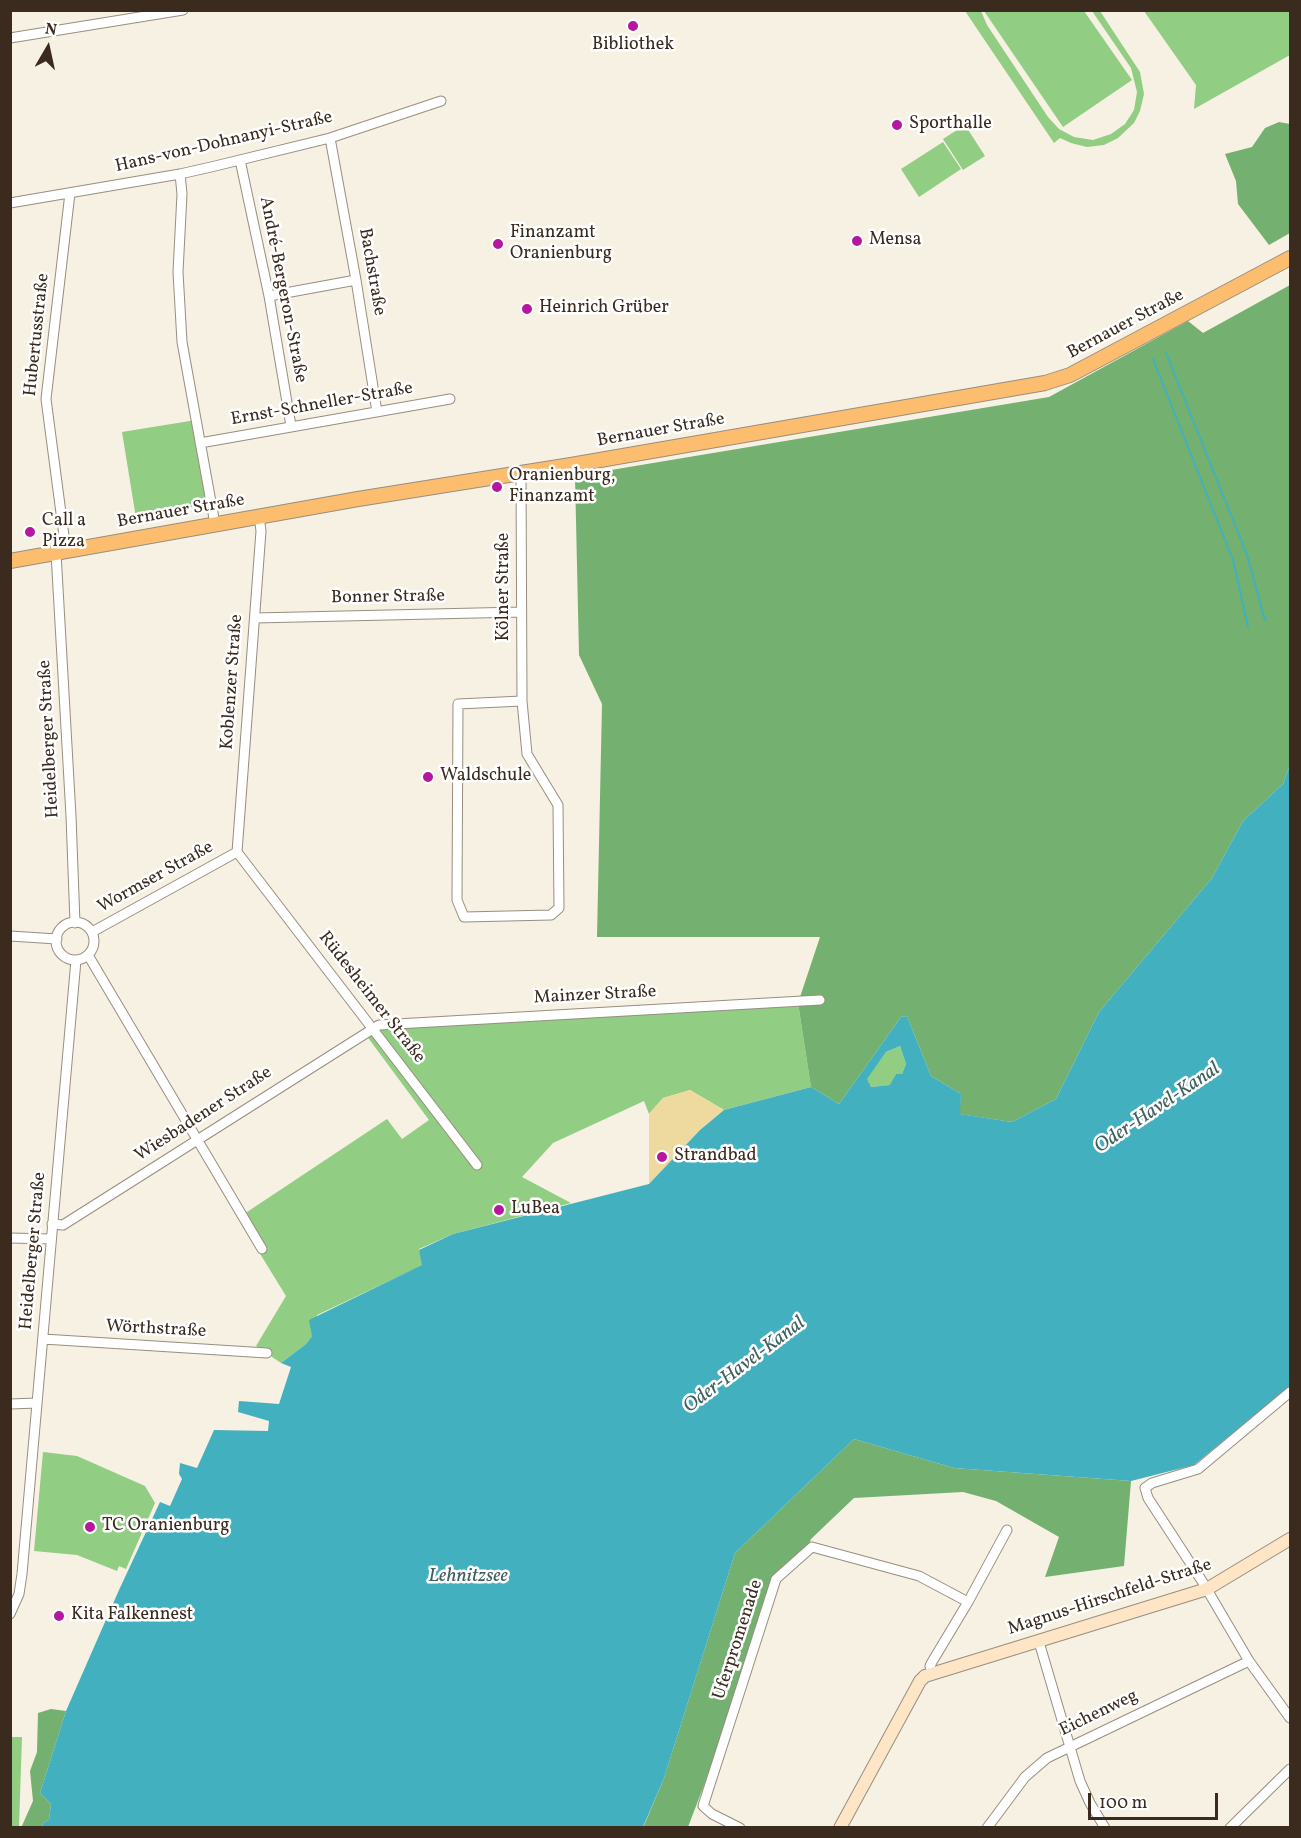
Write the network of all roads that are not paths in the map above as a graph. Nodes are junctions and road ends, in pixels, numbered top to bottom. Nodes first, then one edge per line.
1 (183, 10) edge
2 (10, 38) edge
3 (441, 101) dead end
4 (330, 138) junction
5 (240, 159) junction
6 (180, 174) junction
7 (69, 193) junction
8 (10, 203) edge
9 (1290, 258) edge
10 (356, 280) junction
11 (269, 296) junction
12 (450, 399) dead end
13 (377, 412) junction
14 (291, 426) junction
15 (200, 443) junction
16 (521, 473) junction
17 (259, 516) junction
18 (215, 524) junction
19 (61, 552) junction
20 (10, 561) edge
21 (521, 612) junction
22 (255, 618) junction
23 (522, 701) junction
24 (237, 852) junction
25 (75, 923) junction
26 (92, 932) junction
27 (10, 936) edge
28 (57, 939) junction
29 (88, 955) junction
30 (75, 960) junction
31 (820, 1000) dead end
32 (373, 1027) junction
33 (197, 1139) junction
34 (477, 1165) dead end
35 (52, 1224) junction
36 (10, 1238) edge
37 (51, 1239) junction
38 (262, 1249) dead end
39 (43, 1339) junction
40 (267, 1353) dead end
41 (1290, 1392) edge
42 (37, 1403) junction
43 (10, 1404) edge
44 (1007, 1530) dead end
45 (1290, 1539) edge
46 (1207, 1589) junction
47 (968, 1602) junction
48 (10, 1614) edge
49 (1039, 1642) junction
50 (1249, 1660) junction
51 (932, 1672) junction
52 (1290, 1718) edge
53 (1069, 1746) junction
54 (1290, 1769) edge
55 (740, 1827) edge
56 (840, 1827) edge
57 (987, 1827) edge
58 (1105, 1827) edge
59 (1230, 1827) edge

1 - 2 street
3 - 4 street, Hans-von-Dohnanyi-Straße
4 - 5 street, Hans-von-Dohnanyi-Straße
4 - 10 street, Bachstraße
5 - 6 street, Hans-von-Dohnanyi-Straße
5 - 11 street, André-Bergeron-Straße
6 - 7 street, Hans-von-Dohnanyi-Straße
6 - 15 street
7 - 8 street, Hans-von-Dohnanyi-Straße
7 - 19 street, Hubertusstraße
9 - 16 main road, Bernauer Straße
10 - 11 street
10 - 13 street, Bachstraße
11 - 14 street, André-Bergeron-Straße
12 - 13 street, Ernst-Schneller-Straße
13 - 14 street, Ernst-Schneller-Straße
14 - 15 street, Ernst-Schneller-Straße
15 - 18 street
16 - 17 main road, Bernauer Straße
16 - 21 street, Kölner Straße
17 - 18 main road, Bernauer Straße
17 - 22 street, Koblenzer Straße
18 - 19 main road, Bernauer Straße
19 - 20 main road, Bernauer Straße
19 - 25 street, Heidelberger Straße
21 - 22 street, Bonner Straße
21 - 23 street, Kölner Straße
22 - 24 street, Koblenzer Straße
23 - 23 street, Kölner Straße
24 - 26 street, Wormser Straße
24 - 32 street, Rüdesheimer Straße
25 - 26 street
25 - 28 street
26 - 29 street
27 - 28 street
28 - 30 street
29 - 30 street
29 - 33 street
30 - 35 street, Heidelberger Straße
31 - 32 street, Mainzer Straße
32 - 33 street, Wiesbadener Straße
32 - 34 street, Rüdesheimer Straße
33 - 35 street, Wiesbadener Straße
33 - 38 street
35 - 37 street, Heidelberger Straße
36 - 37 street
37 - 39 street, Heidelberger Straße
39 - 40 street, Wörthstraße
39 - 42 street, Heidelberger Straße
41 - 46 street
42 - 43 street
42 - 48 street, Heidelberger Straße
44 - 47 street
45 - 46 street, Magnus-Hirschfeld-Straße
46 - 49 street, Magnus-Hirschfeld-Straße
46 - 50 street
47 - 51 street
47 - 55 street, Uferpromenade
49 - 51 street, Magnus-Hirschfeld-Straße
49 - 53 street
50 - 52 street
50 - 53 street, Eichenweg
51 - 56 street
53 - 57 street, Eichenweg
53 - 58 street
54 - 59 street

